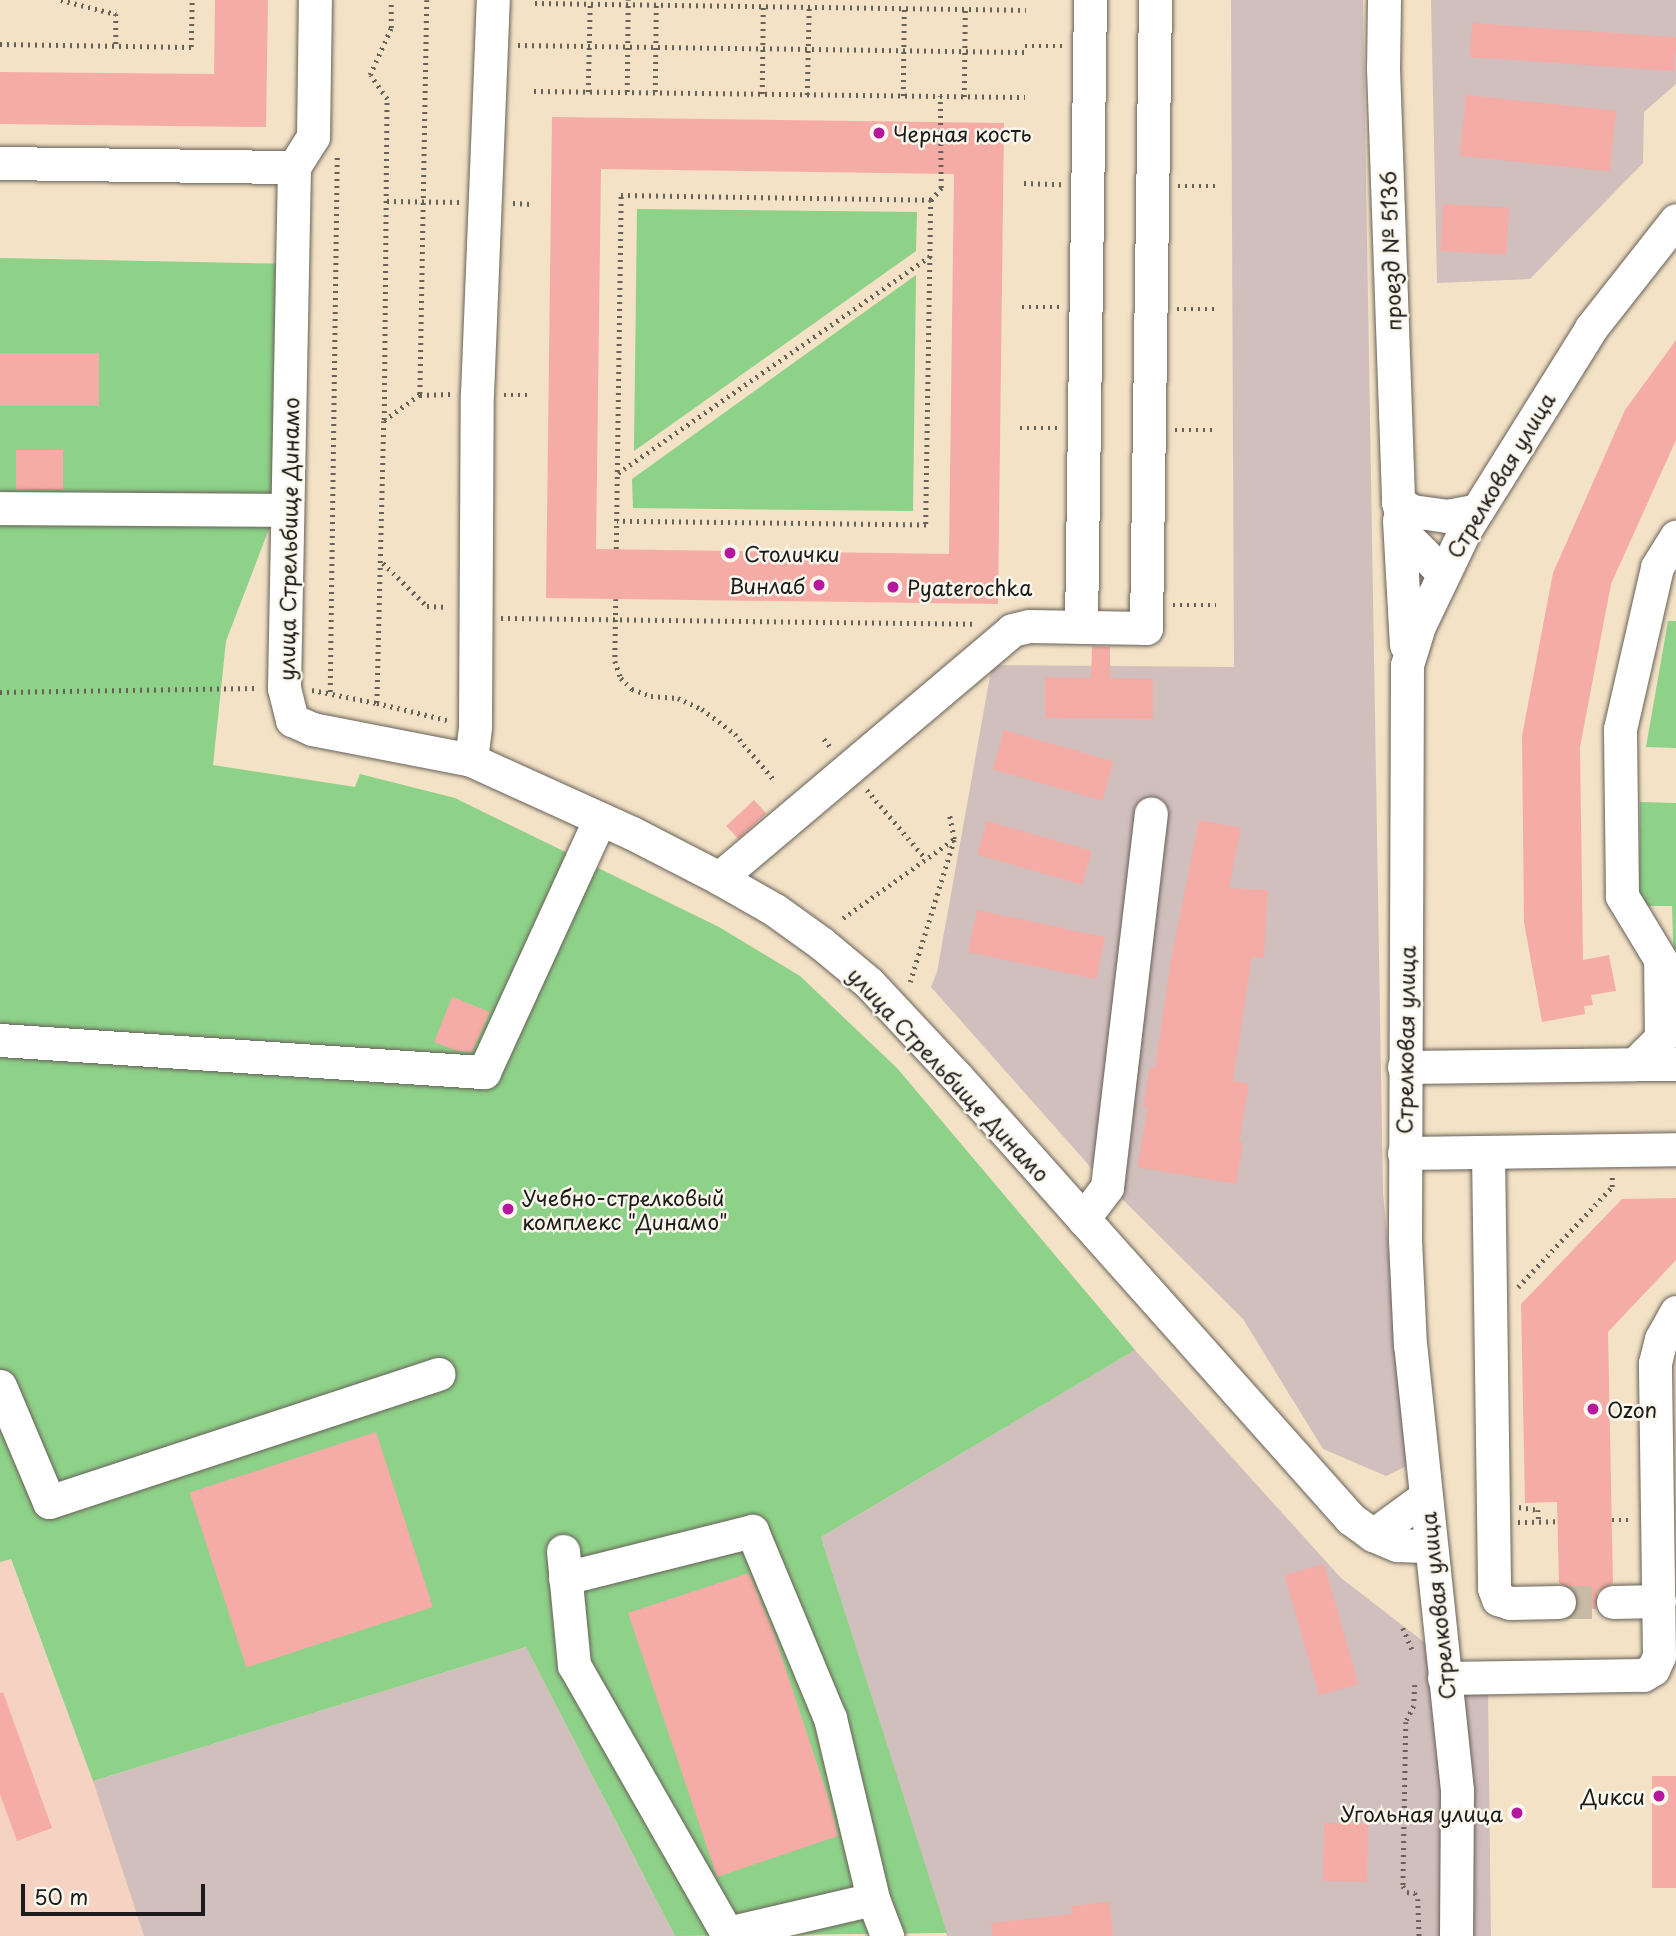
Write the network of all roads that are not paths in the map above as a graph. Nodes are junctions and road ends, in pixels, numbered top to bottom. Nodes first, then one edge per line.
1 (315, 0) edge
2 (493, 0) edge
3 (1090, 0) edge
4 (1155, 0) edge
5 (1384, 0) edge
6 (0, 163) edge
7 (294, 167) junction
8 (1676, 220) edge
9 (1398, 502) junction
10 (0, 508) edge
11 (287, 510) junction
12 (1477, 510) junction
13 (1676, 537) edge
14 (1442, 572) junction
15 (1081, 627) junction
16 (1407, 665) junction
17 (471, 760) junction
18 (1151, 814) dead end
19 (600, 819) junction
20 (719, 878) junction
21 (0, 1040) edge
22 (1676, 1063) edge
23 (1635, 1064) junction
24 (1404, 1067) junction
25 (1676, 1149) edge
26 (1488, 1152) junction
27 (1404, 1153) junction
28 (1083, 1219) junction
29 (1676, 1312) edge
30 (439, 1374) dead end
31 (0, 1386) edge
32 (1425, 1497) junction
33 (1373, 1535) junction
34 (1430, 1546) junction
35 (1659, 1601) junction
36 (1559, 1602) tunnel mouth
37 (1613, 1602) tunnel mouth
38 (1429, 1680) junction
39 (873, 1899) junction
40 (887, 1936) edge
41 (1457, 1936) edge

1 - 7 street
2 - 17 street
3 - 15 street
4 - 15 street
5 - 9 street, проезд № 5136
6 - 7 street
7 - 11 street, улица Стрельбище Динамо
8 - 12 street, Стрелковая улица
9 - 12 street
9 - 14 street, проезд № 5136
9 - 16 street, проезд № 5136
10 - 11 street
11 - 17 street, улица Стрельбище Динамо
12 - 14 street, Стрелковая улица
13 - 23 street
14 - 16 street, Стрелковая улица
15 - 20 street
16 - 24 street, Стрелковая улица
17 - 19 street, улица Стрельбище Динамо
18 - 28 street
19 - 20 street, улица Стрельбище Динамо
19 - 21 street
20 - 28 street, улица Стрельбище Динамо
22 - 23 street
23 - 24 street
24 - 27 street, Стрелковая улица
25 - 26 street
26 - 27 street
26 - 36 street
27 - 32 street, Стрелковая улица
28 - 33 street, улица Стрельбище Динамо
29 - 35 street
30 - 31 street
32 - 33 street
32 - 34 street, Стрелковая улица
33 - 34 street, улица Стрельбище Динамо
34 - 38 street, Стрелковая улица
35 - 37 street
35 - 38 street
38 - 41 street, Стрелковая улица
39 - 39 street
39 - 40 street

